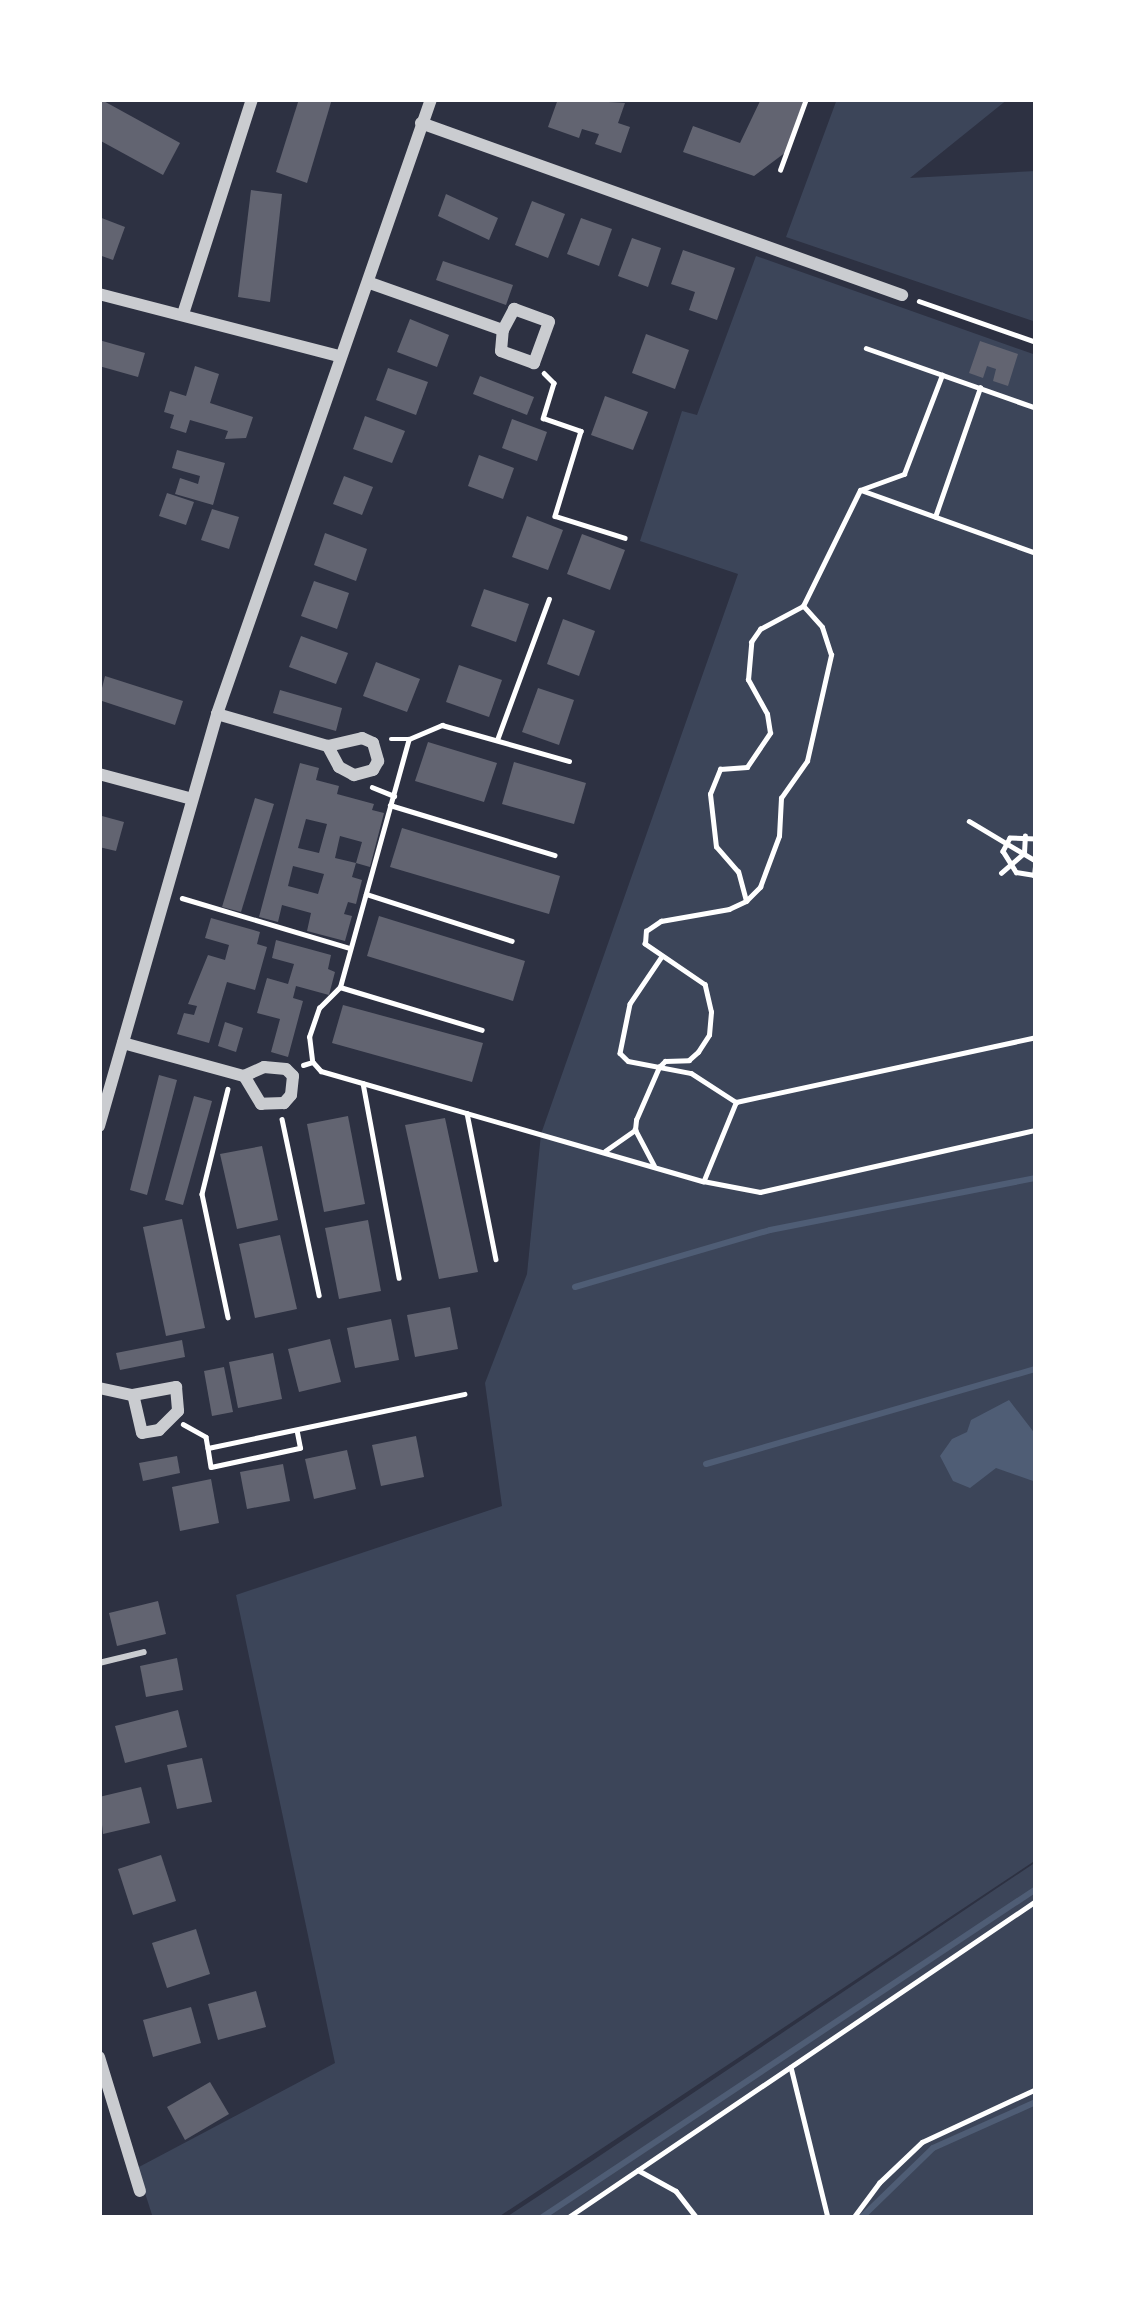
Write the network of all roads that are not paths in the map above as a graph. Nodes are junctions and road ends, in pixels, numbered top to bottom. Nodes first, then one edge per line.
1 (253, 99) edge
2 (431, 99) edge
3 (421, 123) junction
4 (370, 283) junction
5 (99, 294) edge
6 (902, 295) road end
7 (183, 314) junction
8 (503, 330) junction
9 (339, 356) junction
10 (217, 714) junction
11 (328, 746) junction
12 (99, 774) edge
13 (192, 800) junction
14 (123, 1043) junction
15 (238, 1075) junction
16 (99, 1126) edge
17 (99, 1388) edge
18 (133, 1395) junction
19 (144, 1652) dead end
20 (99, 1663) edge
21 (99, 2057) edge
22 (140, 2191) dead end

1 - 7 street
2 - 3 street
3 - 4 street
3 - 6 street
4 - 8 street
4 - 9 street
5 - 7 street
7 - 9 street
8 - 8 street
9 - 10 street
10 - 11 street
10 - 13 street
11 - 11 street
12 - 13 street
13 - 14 street
14 - 15 street
14 - 16 street
15 - 15 street
17 - 18 street
18 - 18 street
19 - 20 lane
21 - 22 street

